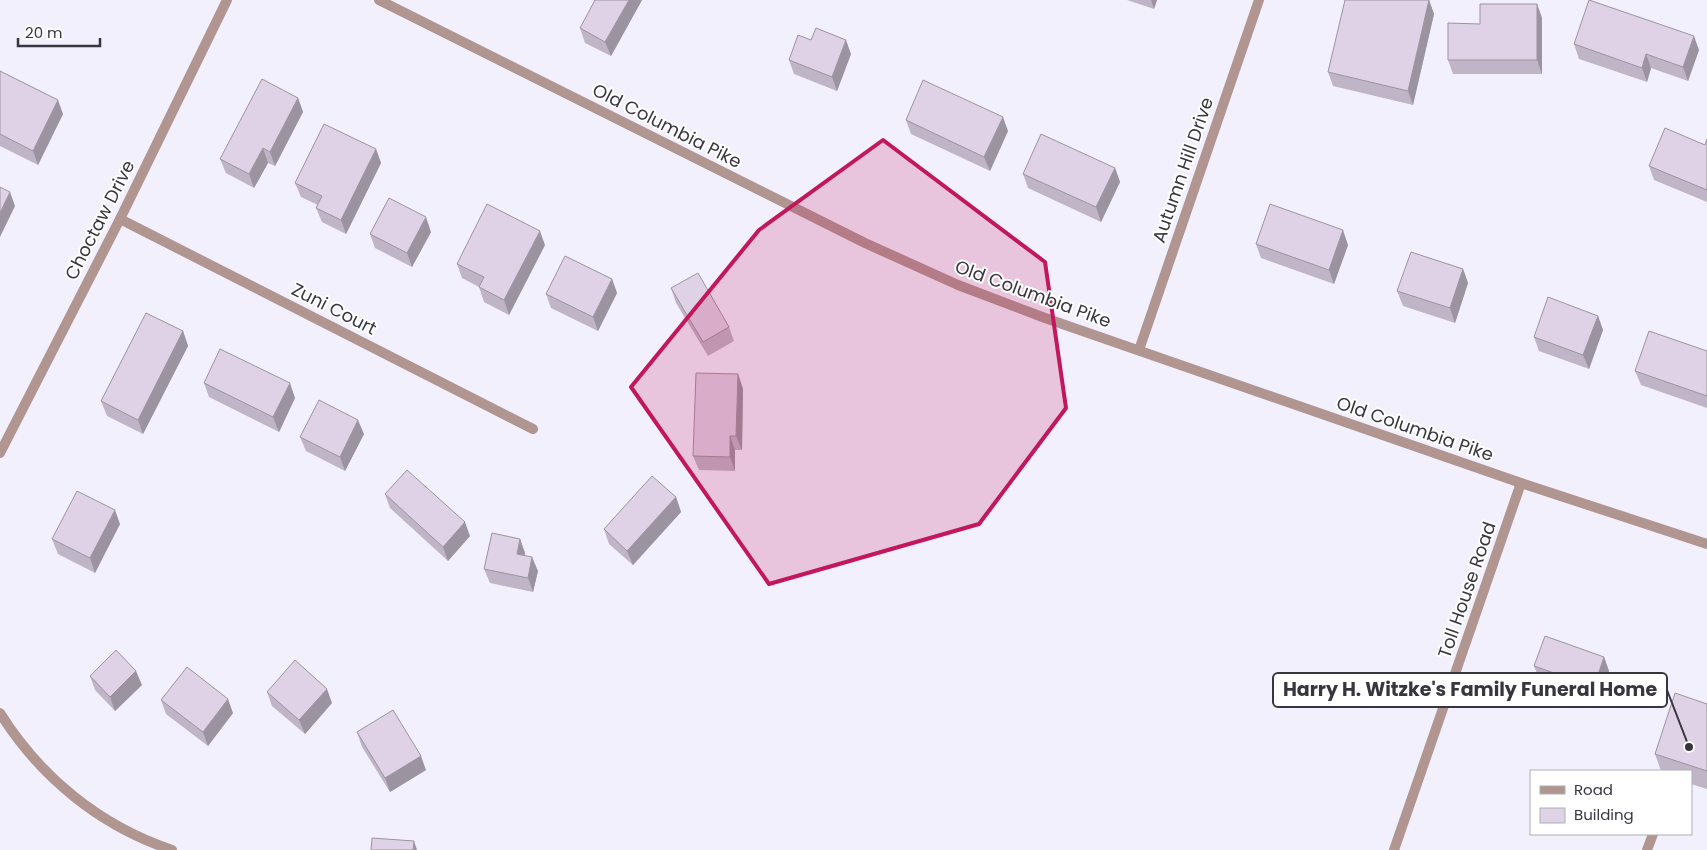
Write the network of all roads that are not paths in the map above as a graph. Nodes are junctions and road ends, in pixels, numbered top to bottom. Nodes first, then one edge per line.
1 (227, 0) edge
2 (379, 0) edge
3 (1259, 0) edge
4 (120, 219) junction
5 (1139, 350) junction
6 (532, 429) dead end
7 (0, 453) edge
8 (1521, 483) junction
9 (1707, 544) edge
10 (0, 713) edge
11 (1653, 835) edge
12 (172, 850) edge
13 (1394, 850) edge
14 (1647, 850) edge

1 - 4 street, Choctaw Drive
2 - 5 street, Old Columbia Pike
3 - 5 street, Autumn Hill Drive
4 - 6 street, Zuni Court
4 - 7 street, Choctaw Drive
5 - 8 street, Old Columbia Pike
8 - 9 street, Old Columbia Pike
8 - 13 street, Toll House Road
10 - 12 street
11 - 14 street

